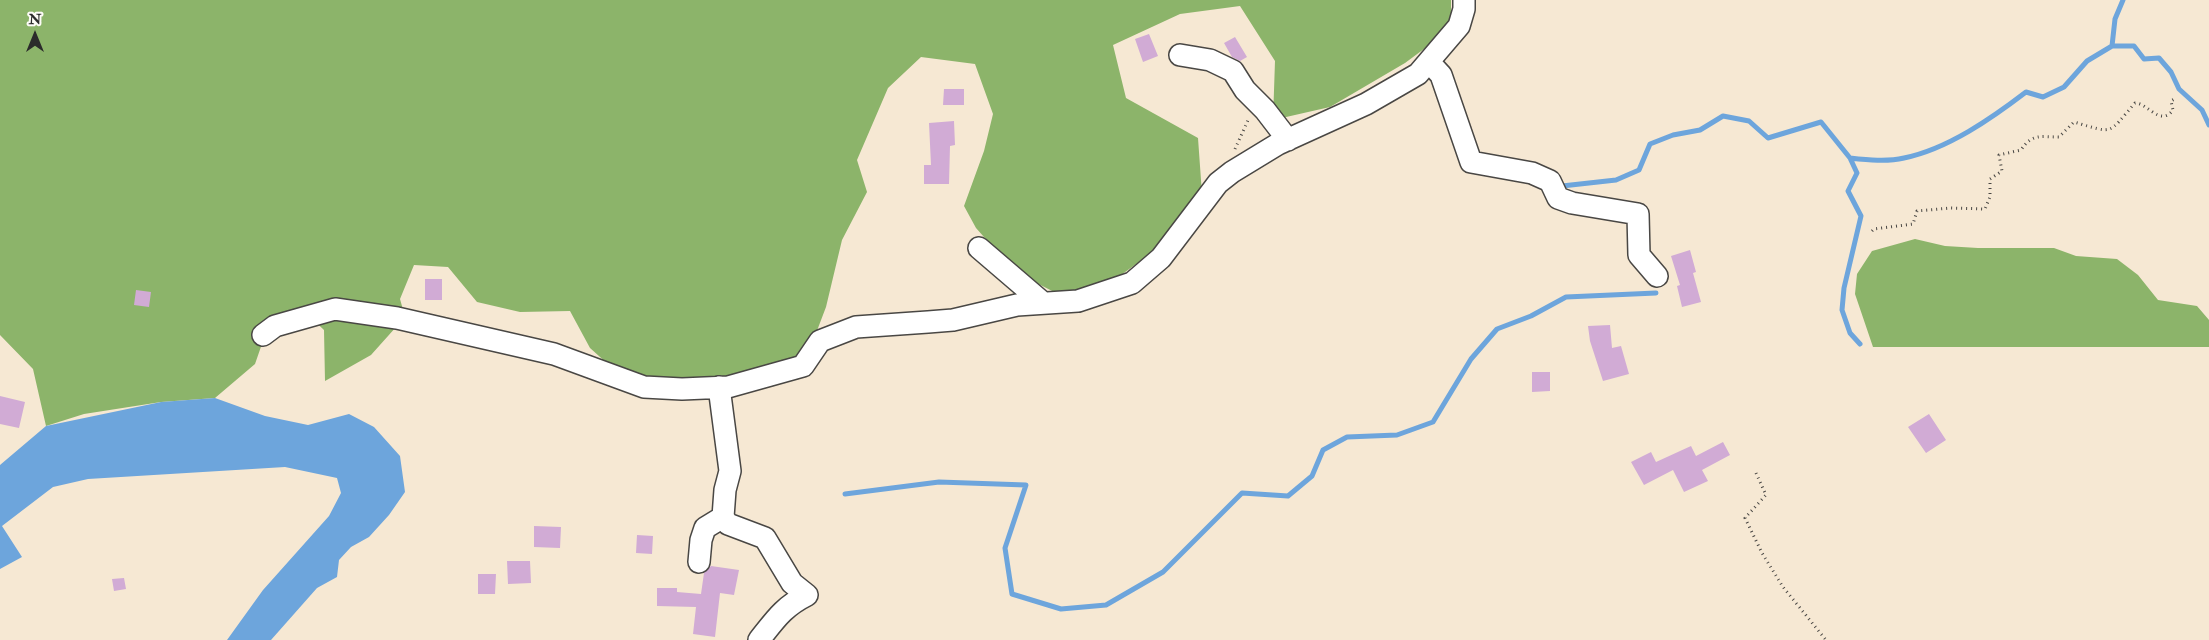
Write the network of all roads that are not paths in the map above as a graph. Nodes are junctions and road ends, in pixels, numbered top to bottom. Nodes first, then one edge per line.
1 (1464, 0) edge
2 (1180, 55) dead end
3 (1429, 62) junction
4 (1288, 140) junction
5 (979, 248) dead end
6 (1657, 276) dead end
7 (1042, 302) junction
8 (263, 335) dead end
9 (719, 387) junction
10 (723, 517) junction
11 (699, 562) dead end
12 (759, 640) edge

1 - 3 street
2 - 4 street
3 - 4 street
3 - 6 street
4 - 7 street
5 - 7 street
7 - 9 street
8 - 9 street
9 - 10 street
10 - 11 street
10 - 12 street

